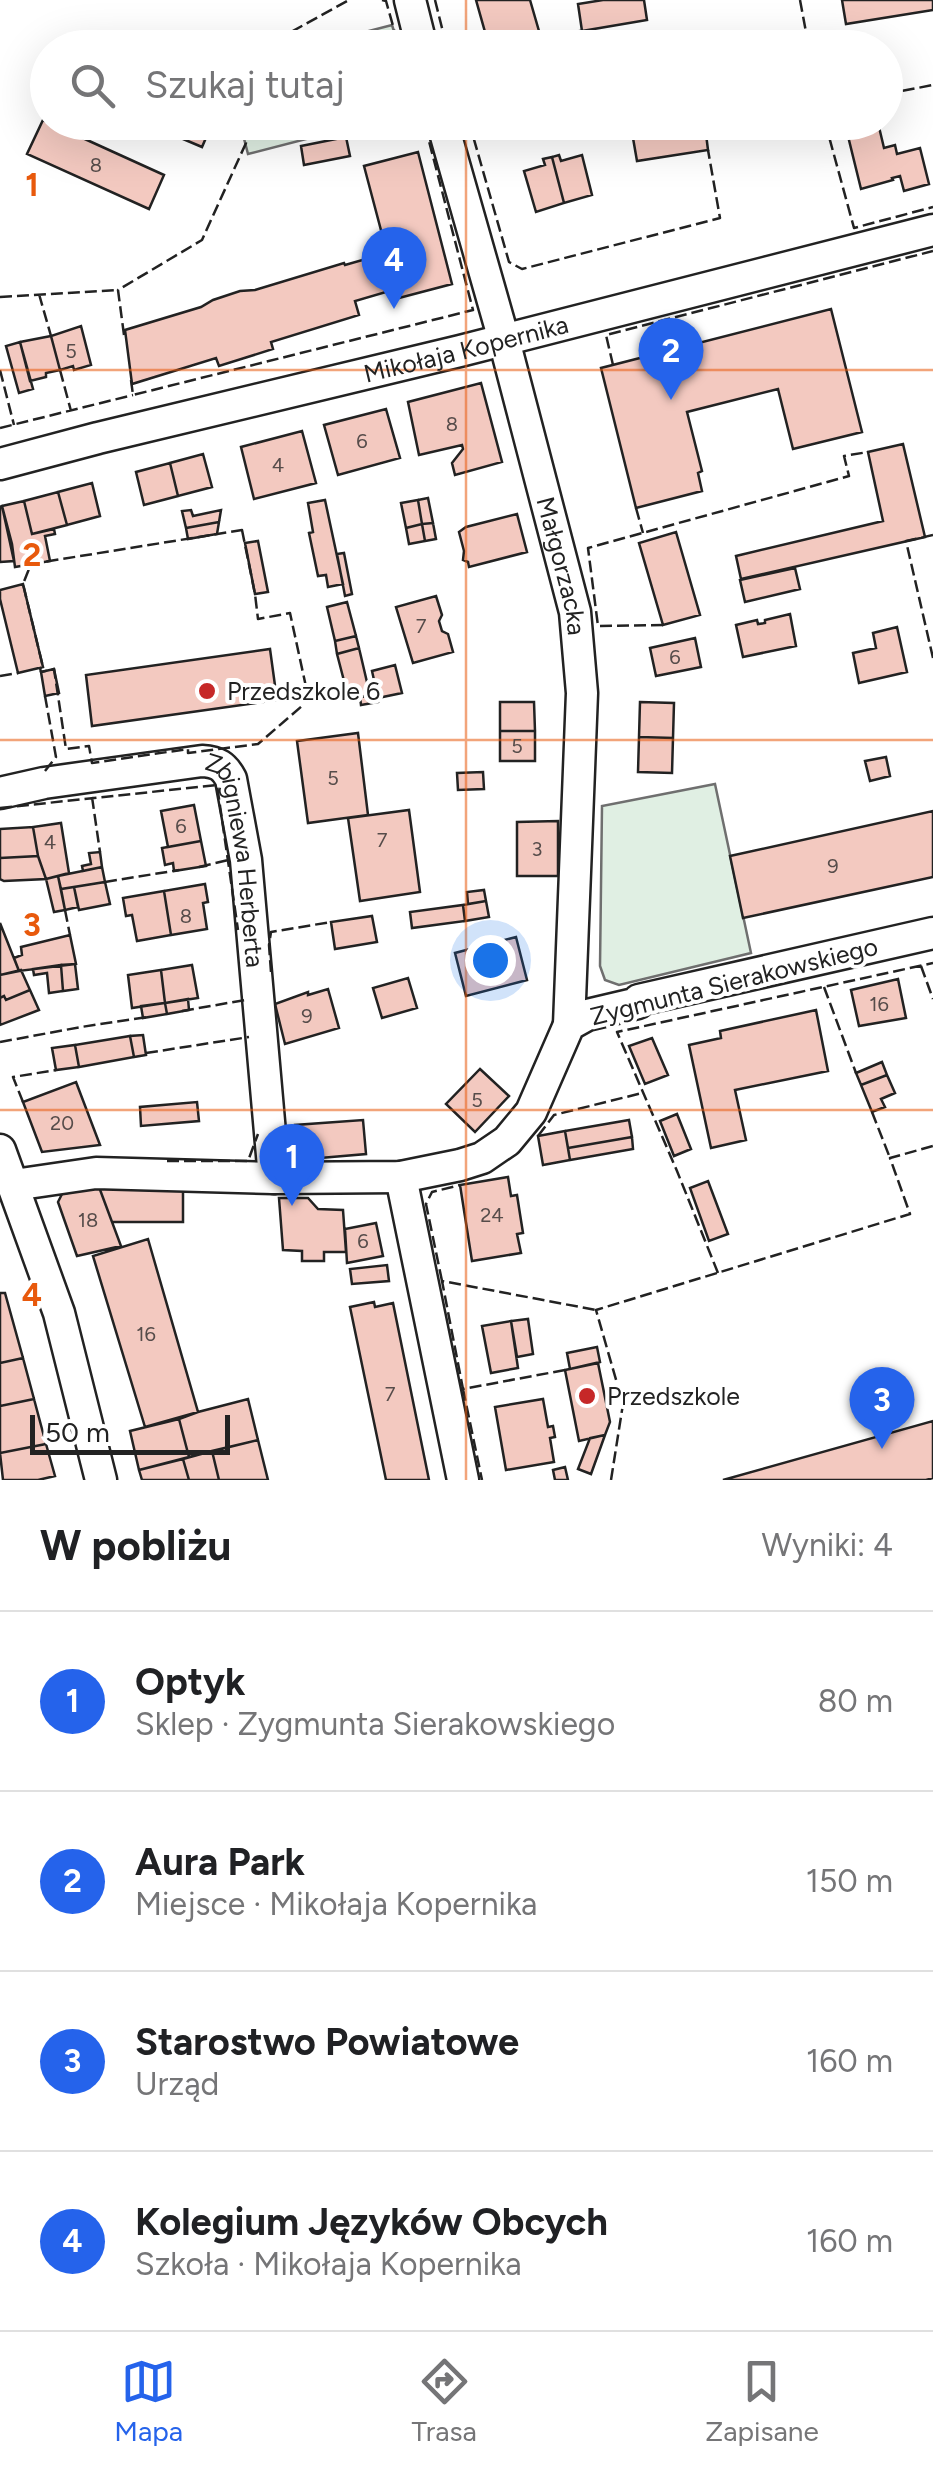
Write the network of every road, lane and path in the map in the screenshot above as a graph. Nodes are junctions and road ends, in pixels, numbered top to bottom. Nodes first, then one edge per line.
1 (410, 0) edge
2 (418, 30) edge
3 (447, 140) edge
4 (933, 230) edge
5 (504, 340) junction
6 (0, 464) edge
7 (0, 792) edge
8 (933, 933) edge
9 (569, 1025) junction
10 (0, 1150) edge
11 (401, 1177) junction
12 (274, 1178) junction
13 (14, 1185) junction
14 (101, 1480) edge
15 (463, 1480) edge

1 - 2 street
3 - 5 street, Małgorzacka
4 - 5 street, Mikołaja Kopernika
5 - 6 street, Mikołaja Kopernika
5 - 9 street, Małgorzacka
7 - 12 street, Zbigniewa Herberta
8 - 9 street, Zygmunta Sierakowskiego
9 - 11 street, Zygmunta Sierakowskiego
10 - 13 street
11 - 12 street, Zygmunta Sierakowskiego
11 - 15 street
12 - 13 street, Zygmunta Sierakowskiego
13 - 14 street

